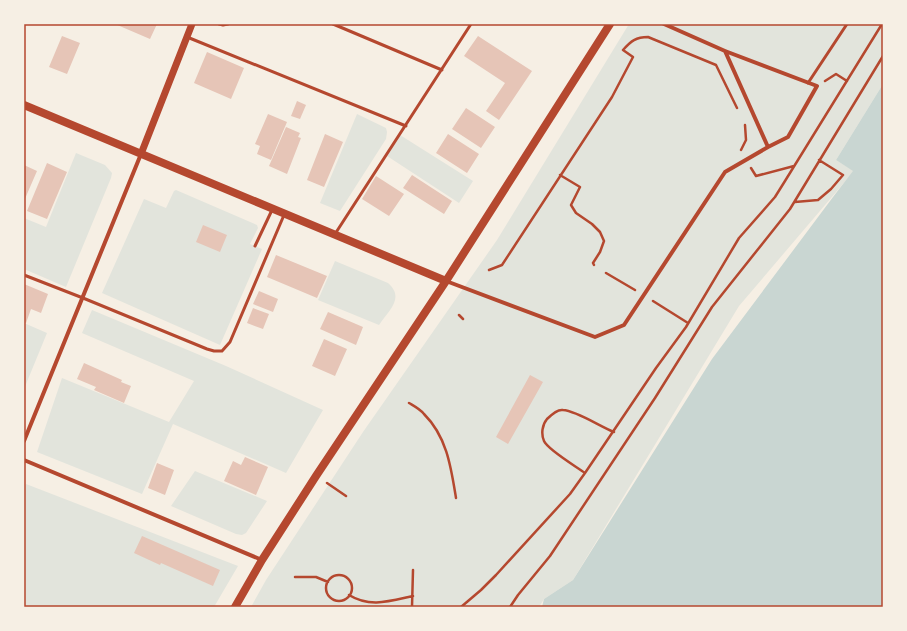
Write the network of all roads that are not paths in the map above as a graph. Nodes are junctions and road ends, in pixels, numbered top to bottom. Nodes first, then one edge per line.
1 (192, 24) edge
2 (219, 24) edge
3 (228, 24) edge
4 (334, 24) edge
5 (471, 24) edge
6 (610, 24) edge
7 (664, 24) edge
8 (847, 24) edge
9 (187, 37) junction
10 (725, 52) junction
11 (442, 70) junction
12 (808, 83) junction
13 (24, 105) edge
14 (406, 126) junction
15 (768, 148) junction
16 (140, 154) junction
17 (273, 209) junction
18 (284, 214) junction
19 (335, 234) junction
20 (255, 246) dead end
21 (24, 275) edge
22 (446, 281) junction
23 (83, 298) junction
24 (24, 441) edge
25 (24, 460) edge
26 (262, 560) junction
27 (235, 607) edge

1 - 9 street
2 - 3 lane
4 - 11 lane
5 - 11 lane
6 - 22 main road
7 - 10 street
8 - 12 lane
9 - 14 lane
9 - 16 street
10 - 12 street
10 - 15 street
11 - 14 lane
12 - 15 street
13 - 16 main road
14 - 19 lane
15 - 22 street
16 - 17 main road
16 - 23 street
17 - 18 main road
17 - 20 lane
18 - 19 main road
18 - 23 lane
19 - 22 main road
21 - 23 lane
22 - 26 main road
23 - 24 street
25 - 26 street
26 - 27 main road

